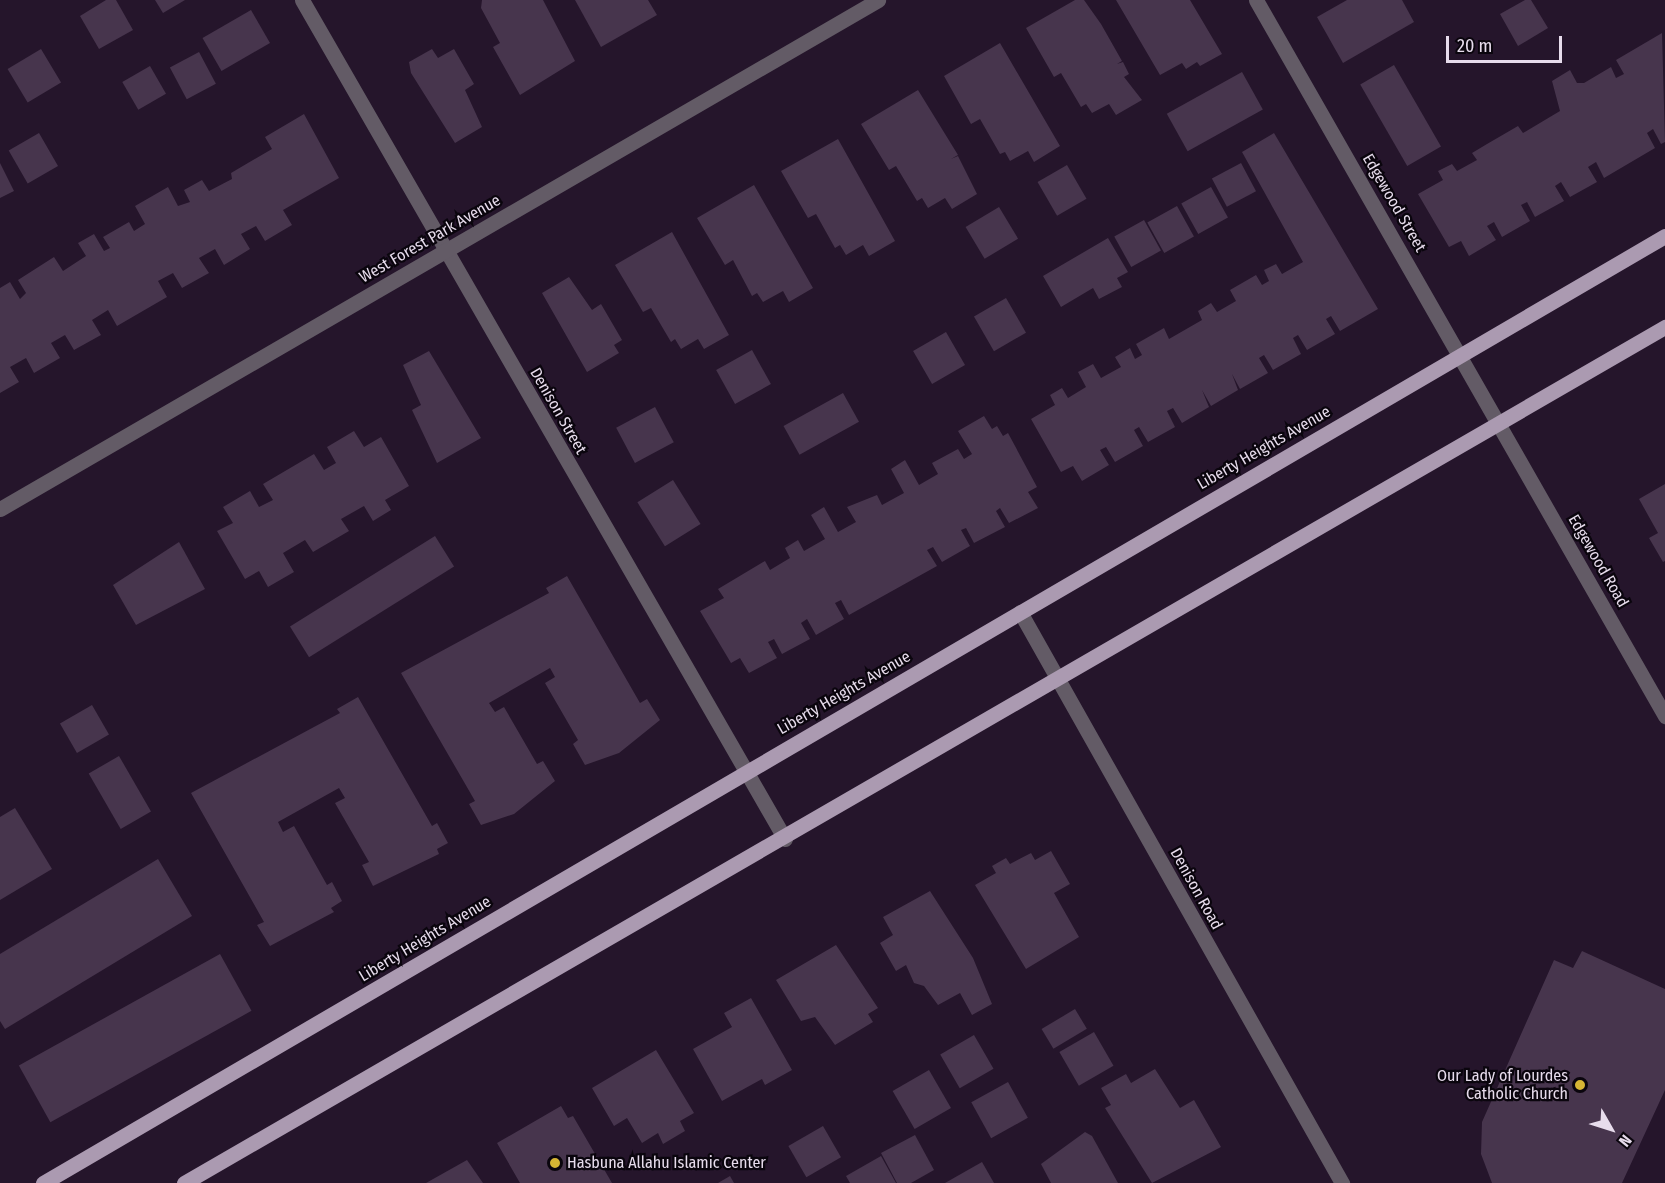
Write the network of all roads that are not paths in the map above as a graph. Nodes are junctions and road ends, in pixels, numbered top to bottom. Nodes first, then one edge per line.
1 (302, 0) edge
2 (878, 0) edge
3 (1256, 0) edge
4 (1665, 236) edge
5 (445, 251) junction
6 (1665, 327) edge
7 (1460, 355) junction
8 (1500, 424) junction
9 (0, 508) edge
10 (1020, 612) junction
11 (1058, 679) junction
12 (1665, 716) edge
13 (746, 771) junction
14 (785, 839) junction
15 (43, 1183) edge
16 (184, 1183) edge
17 (1342, 1183) edge

1 - 5 street, Denison Street
2 - 5 street, West Forest Park Avenue
3 - 7 street, Edgewood Street
4 - 7 main road, Liberty Heights Avenue
5 - 9 street, West Forest Park Avenue
5 - 13 street, Denison Street
6 - 8 main road
7 - 8 street, Edgewood Street
7 - 10 main road, Liberty Heights Avenue
8 - 11 main road
8 - 12 street, Edgewood Road
10 - 11 street, Denison Road
10 - 13 main road, Liberty Heights Avenue
11 - 14 main road
11 - 17 street, Denison Road
13 - 14 street, Denison Street
13 - 15 main road, Liberty Heights Avenue
14 - 16 main road

